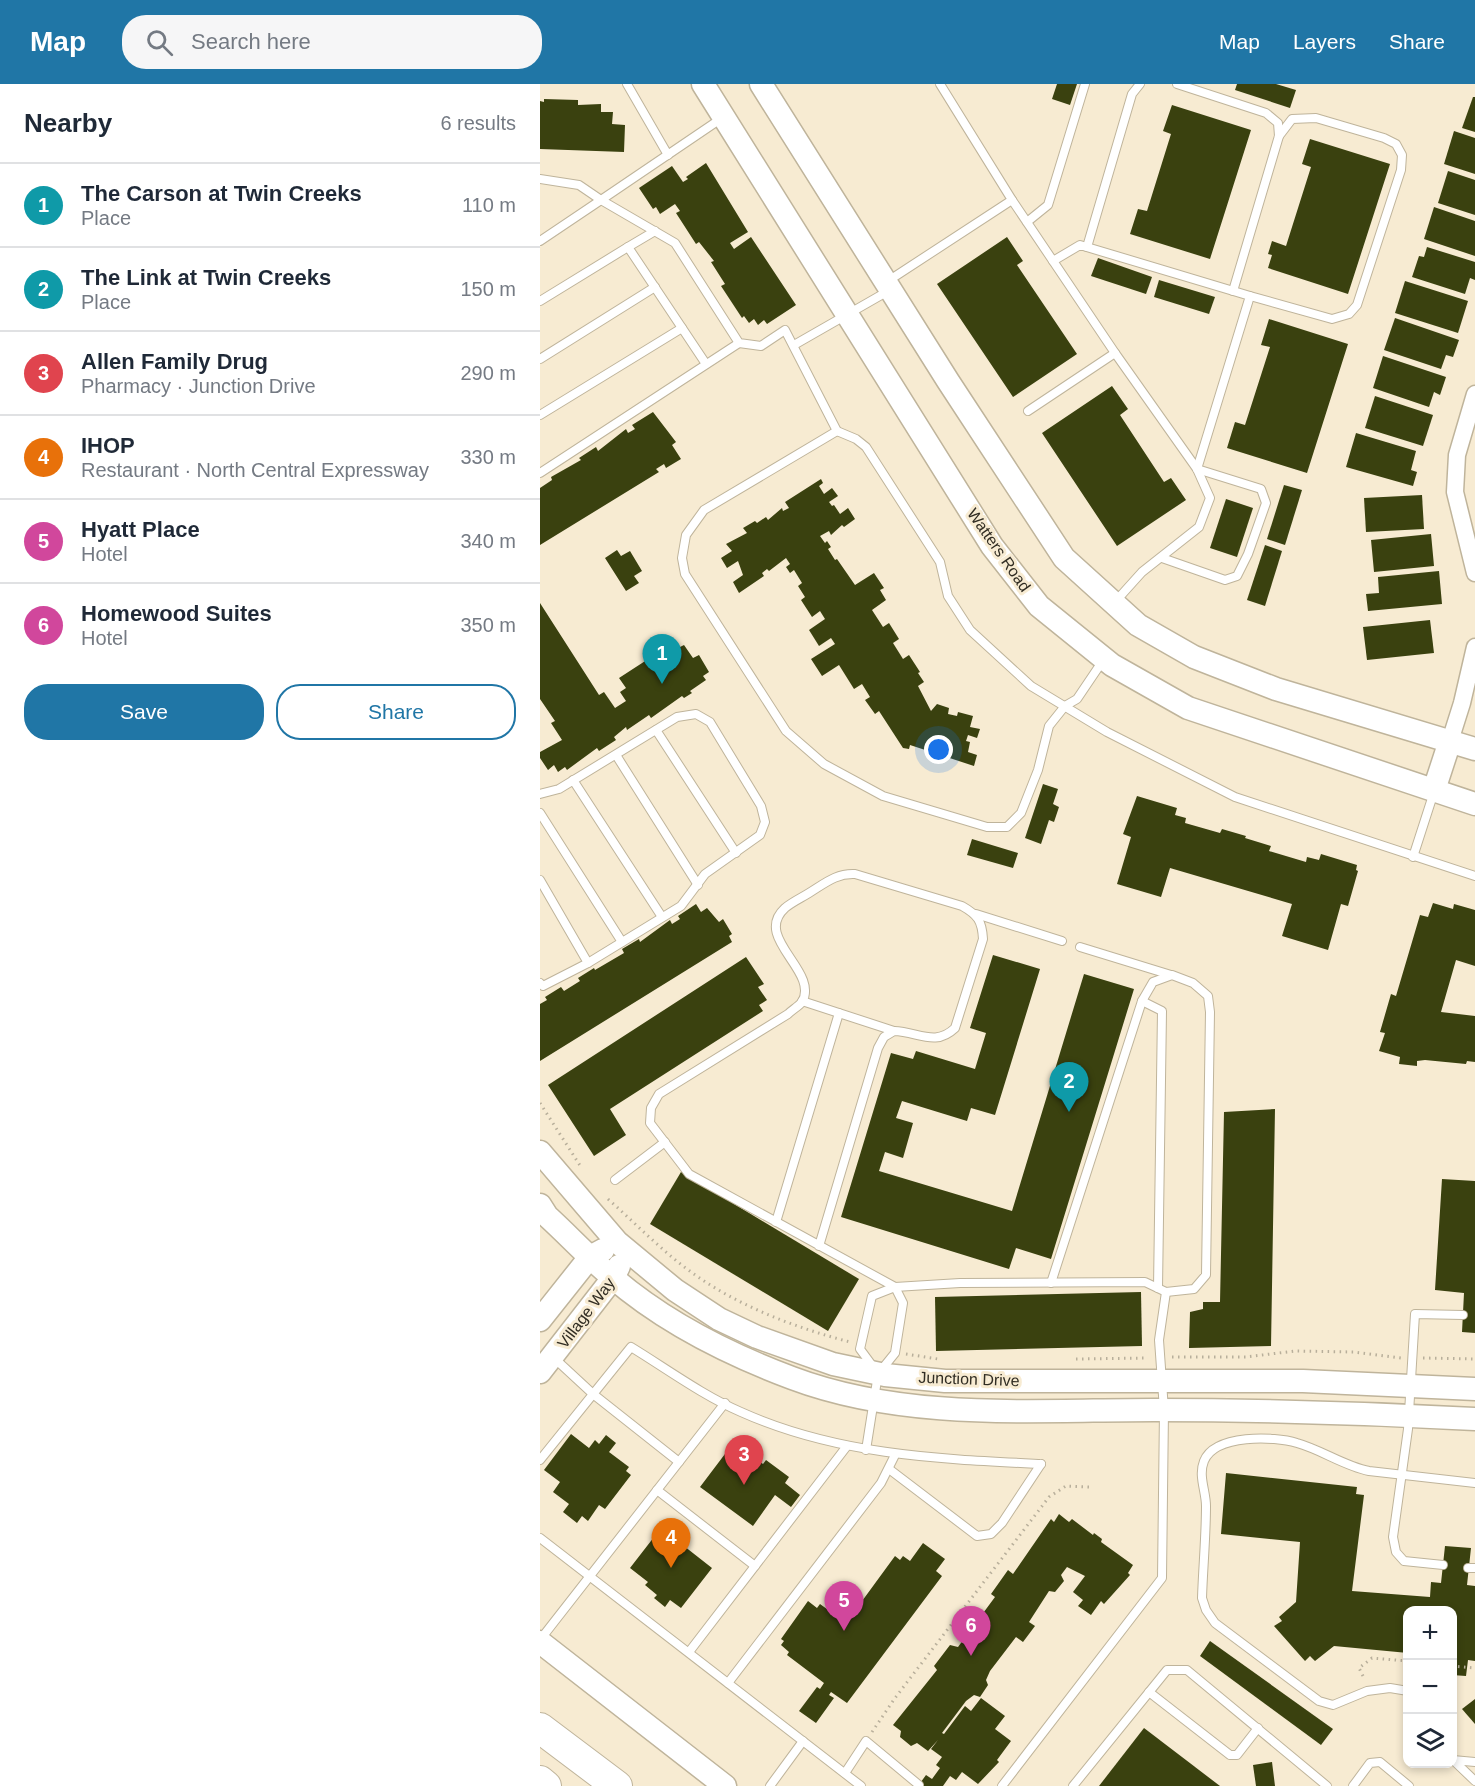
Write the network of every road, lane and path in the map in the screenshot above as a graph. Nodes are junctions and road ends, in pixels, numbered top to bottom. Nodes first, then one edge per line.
1 (617, 84) edge
2 (703, 84) edge
3 (760, 84) edge
4 (940, 84) edge
5 (1085, 84) edge
6 (1140, 84) edge
7 (1177, 84) edge
8 (627, 85) edge
9 (724, 117) junction
10 (1279, 136) junction
11 (668, 155) junction
12 (540, 179) edge
13 (601, 200) junction
14 (1012, 200) junction
15 (1027, 222) junction
16 (655, 231) junction
17 (540, 241) edge
18 (628, 247) junction
19 (1087, 247) junction
20 (1053, 261) junction
21 (887, 286) junction
22 (655, 287) junction
23 (1233, 291) junction
24 (1250, 296) junction
25 (540, 301) edge
26 (848, 315) junction
27 (682, 328) junction
28 (739, 343) junction
29 (794, 345) junction
30 (1115, 353) junction
31 (540, 359) edge
32 (706, 364) junction
33 (1475, 394) edge
34 (1028, 411) dead end
35 (540, 415) edge
36 (837, 430) junction
37 (1197, 469) junction
38 (540, 473) edge
39 (1162, 558) junction
40 (1475, 573) edge
41 (1113, 603) junction
42 (1475, 647) edge
43 (1104, 659) junction
44 (1065, 706) junction
45 (656, 730) junction
46 (1450, 741) junction
47 (1475, 749) edge
48 (616, 755) junction
49 (573, 780) junction
50 (1434, 790) junction
51 (540, 794) edge
52 (1475, 804) edge
53 (540, 813) edge
54 (736, 853) junction
55 (1413, 857) junction
56 (1475, 876) edge
57 (540, 880) edge
58 (698, 885) junction
59 (976, 914) junction
60 (662, 917) junction
61 (1062, 941) dead end
62 (622, 942) junction
63 (1080, 947) dead end
64 (588, 963) junction
65 (1172, 975) junction
66 (540, 983) edge
67 (802, 1001) junction
68 (1142, 1001) junction
69 (839, 1013) junction
70 (894, 1030) junction
71 (540, 1103) edge
72 (665, 1142) junction
73 (540, 1152) edge
74 (582, 1168) dead end
75 (615, 1180) dead end
76 (604, 1195) dead end
77 (540, 1205) edge
78 (776, 1222) junction
79 (819, 1246) junction
80 (622, 1247) junction
81 (590, 1257) junction
82 (613, 1278) junction
83 (1051, 1283) junction
84 (896, 1287) junction
85 (1162, 1290) junction
86 (1463, 1315) dead end
87 (540, 1320) edge
88 (861, 1345) junction
89 (895, 1353) junction
90 (1160, 1358) junction
91 (1412, 1358) junction
92 (1475, 1359) edge
93 (947, 1360) dead end
94 (1071, 1360) dead end
95 (546, 1365) edge
96 (878, 1374) junction
97 (1163, 1381) junction
98 (1410, 1387) junction
99 (1475, 1389) edge
100 (593, 1394) junction
101 (873, 1399) junction
102 (725, 1403) junction
103 (1164, 1410) junction
104 (1409, 1415) junction
105 (1475, 1419) edge
106 (847, 1446) junction
107 (866, 1450) junction
108 (895, 1455) junction
109 (540, 1460) edge
110 (679, 1462) junction
111 (890, 1469) junction
112 (1403, 1474) junction
113 (1475, 1483) edge
114 (1090, 1487) dead end
115 (657, 1490) junction
116 (540, 1538) edge
117 (1443, 1565) dead end
118 (755, 1566) junction
119 (590, 1576) junction
120 (540, 1641) edge
121 (689, 1652) junction
122 (1403, 1661) edge
123 (1457, 1666) edge
124 (1475, 1668) edge
125 (1363, 1676) dead end
126 (728, 1683) junction
127 (1403, 1690) edge
128 (1149, 1692) junction
129 (540, 1728) edge
130 (1258, 1728) junction
131 (802, 1741) junction
132 (866, 1741) junction
133 (1457, 1760) edge
134 (1475, 1762) edge
135 (1457, 1764) edge
136 (845, 1773) junction
137 (540, 1781) edge
138 (1475, 1781) edge
139 (919, 1785) edge
140 (546, 1786) edge
141 (617, 1786) edge
142 (725, 1786) edge
143 (770, 1786) edge
144 (861, 1786) edge
145 (1002, 1786) edge
146 (1072, 1786) edge
147 (1327, 1786) edge
148 (1353, 1786) edge
149 (1408, 1786) edge

1 - 8 lane
2 - 9 main road, Watters Road
3 - 21 main road
4 - 14 lane
5 - 15 lane
6 - 19 lane
7 - 10 lane
8 - 11 lane
9 - 11 lane
9 - 26 main road, Watters Road
10 - 23 lane
10 - 24 lane
11 - 13 lane
12 - 13 lane
13 - 16 lane
13 - 17 lane
14 - 15 lane
14 - 21 lane
15 - 20 lane
16 - 18 lane
16 - 28 lane
18 - 22 lane
18 - 25 lane
19 - 20 lane
19 - 23 lane
20 - 30 lane
21 - 26 lane
21 - 41 main road
22 - 27 lane
22 - 31 lane
23 - 24 lane
24 - 37 lane
26 - 29 lane
26 - 43 main road, Watters Road
27 - 32 lane
27 - 35 lane
28 - 29 lane
28 - 32 lane
29 - 36 lane
30 - 34 lane
30 - 37 lane
32 - 38 lane
33 - 40 street
36 - 44 lane
36 - 44 lane
37 - 39 lane
37 - 39 lane
39 - 41 lane
41 - 46 main road
42 - 46 street
43 - 44 lane
43 - 50 main road, Watters Road
44 - 55 lane
45 - 48 lane
45 - 54 lane
45 - 54 lane
46 - 47 main road
46 - 50 main road
48 - 49 lane
48 - 58 lane
49 - 51 lane
49 - 60 lane
50 - 52 main road, Watters Road
50 - 55 lane
53 - 62 lane
54 - 58 lane
55 - 56 lane
57 - 64 lane
58 - 60 lane
59 - 61 lane
59 - 67 lane
59 - 70 lane
60 - 62 lane
62 - 64 lane
63 - 65 lane
64 - 66 lane
65 - 68 lane
65 - 85 lane
67 - 69 lane
67 - 72 lane
68 - 83 lane
68 - 85 lane
69 - 70 lane
69 - 78 lane
70 - 79 lane
71 - 74 path
72 - 75 lane
72 - 78 lane
73 - 80 main road, Junction Drive
76 - 88 path
77 - 81 main road, Junction Drive
78 - 79 lane
79 - 84 lane
80 - 81 main road, Village Way
80 - 82 main road, Village Way
80 - 96 main road, Junction Drive
81 - 82 main road, Junction Drive
81 - 87 main road, Village Way
82 - 95 main road, Village Way
82 - 101 main road, Junction Drive
83 - 84 lane
83 - 85 lane
84 - 88 lane
84 - 89 lane
85 - 90 lane
86 - 91 lane
88 - 96 lane
89 - 93 path
89 - 96 lane
90 - 91 path
90 - 94 path
90 - 97 lane
91 - 92 path
91 - 98 lane
95 - 100 lane
96 - 97 main road, Junction Drive
96 - 101 lane
97 - 98 main road, Junction Drive
97 - 103 lane
98 - 99 main road, Junction Drive
98 - 104 lane
100 - 102 lane
100 - 109 lane
100 - 110 lane
101 - 103 main road, Junction Drive
101 - 107 lane
102 - 106 lane
102 - 110 lane
103 - 104 main road, Junction Drive
103 - 145 lane
104 - 105 main road, Junction Drive
104 - 112 lane
106 - 107 lane
106 - 118 lane
107 - 108 lane
108 - 111 lane
108 - 111 lane
110 - 115 lane
111 - 126 lane
112 - 113 lane
112 - 117 lane
112 - 127 lane
114 - 132 path
115 - 118 lane
115 - 119 lane
116 - 119 lane
118 - 121 lane
119 - 120 lane
119 - 121 lane
120 - 142 main road
121 - 126 lane
122 - 125 path
123 - 124 path
126 - 131 lane
128 - 130 lane
128 - 130 lane
128 - 146 lane
129 - 141 highway
130 - 147 lane
131 - 136 lane
131 - 143 lane
132 - 136 lane
132 - 139 lane
133 - 134 lane
135 - 138 lane
136 - 144 lane
137 - 140 highway
148 - 149 lane

